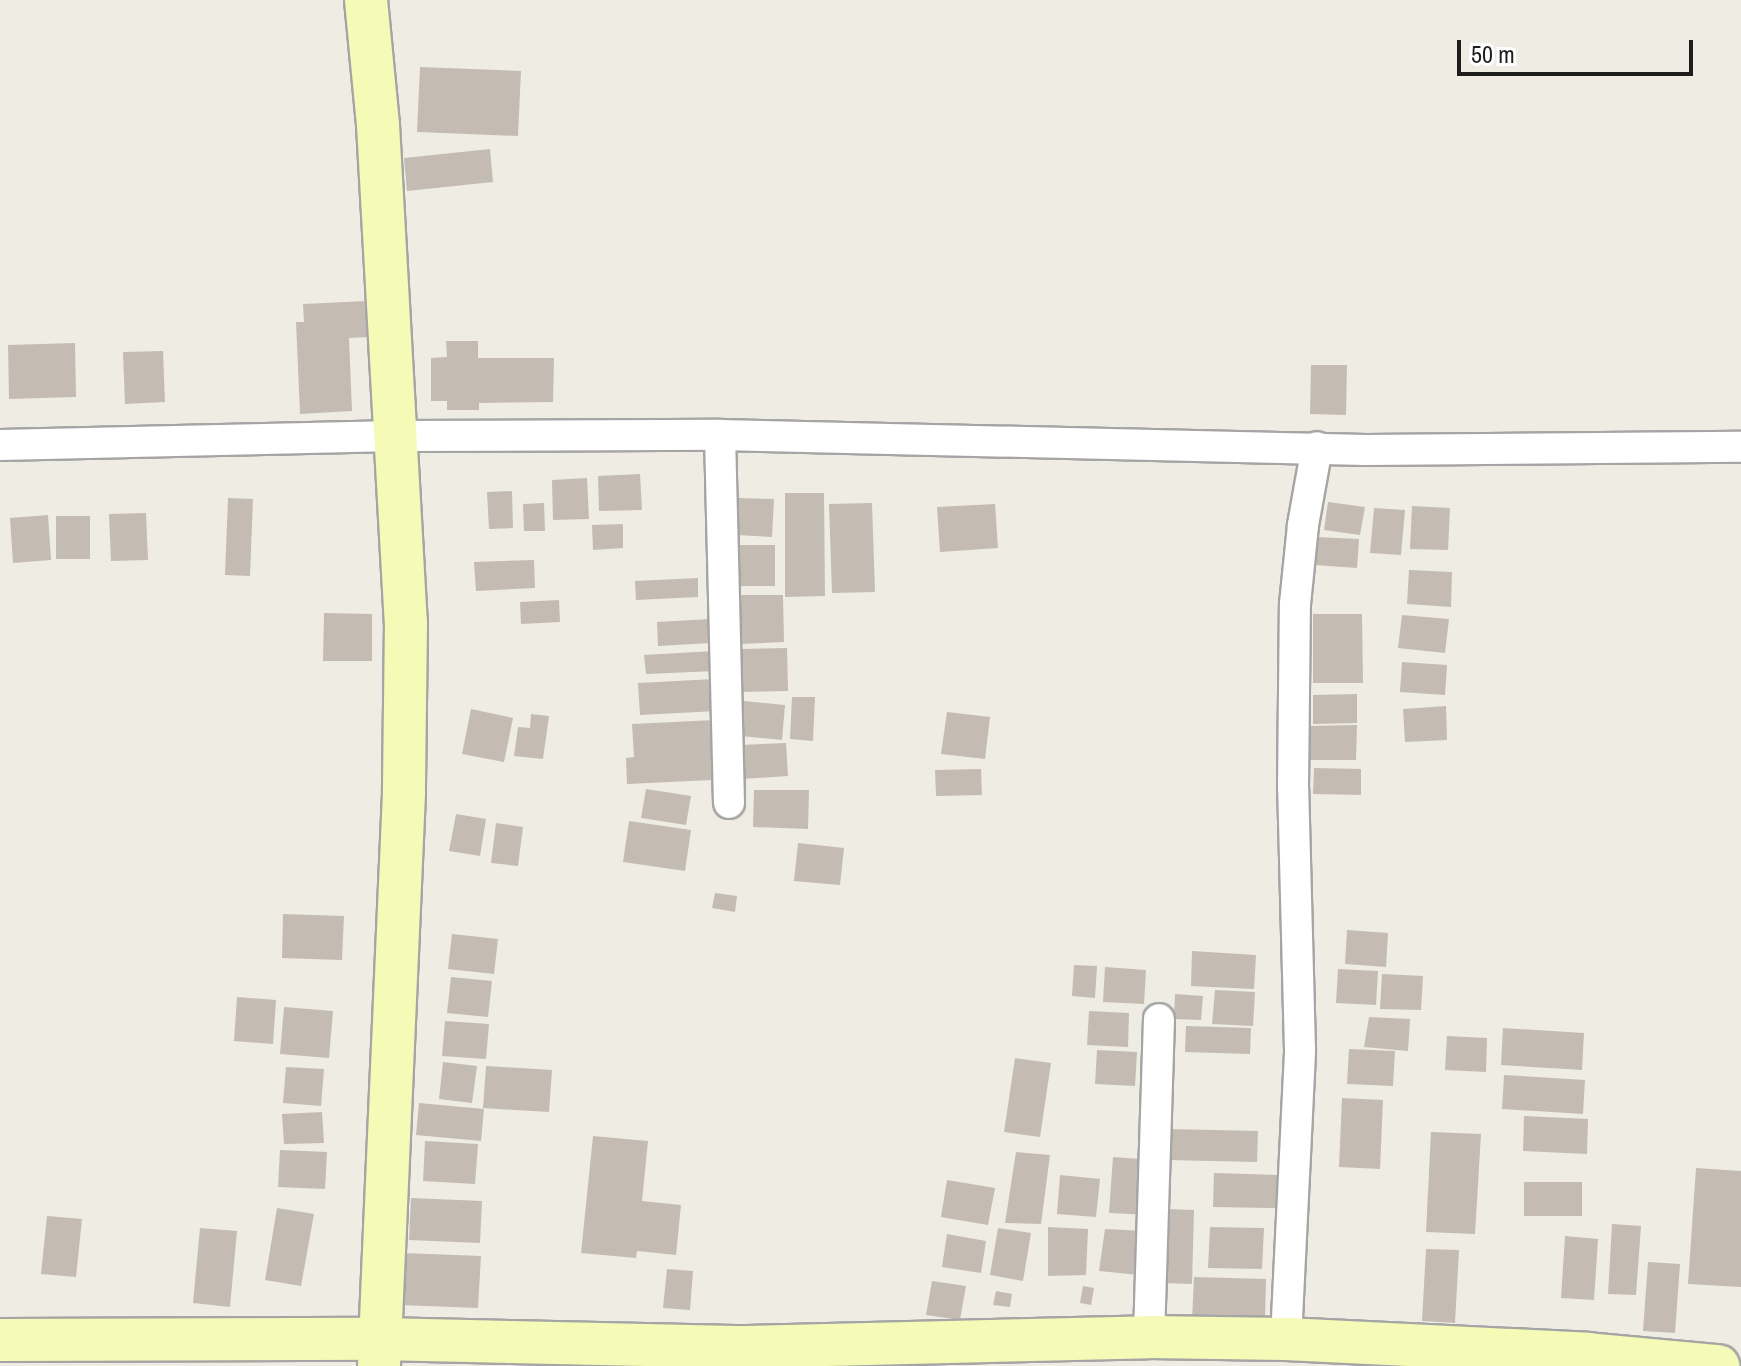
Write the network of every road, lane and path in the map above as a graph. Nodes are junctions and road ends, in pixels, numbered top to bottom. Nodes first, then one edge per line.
1 (366, 0) edge
2 (720, 435) junction
3 (396, 436) junction
4 (0, 445) edge
5 (1317, 447) junction
6 (1741, 447) edge
7 (729, 803) dead end
8 (1159, 1019) dead end
9 (1149, 1337) junction
10 (1286, 1339) junction
11 (0, 1340) edge
12 (380, 1353) edge
13 (748, 1357) edge
14 (1588, 1360) edge
15 (1718, 1366) edge

1 - 3 street
2 - 3 street
2 - 5 street
2 - 7 street
3 - 4 street
3 - 12 street
5 - 6 street
5 - 10 street
8 - 9 street
9 - 10 street
9 - 13 street
10 - 14 street
11 - 12 street
12 - 13 street
14 - 15 street

